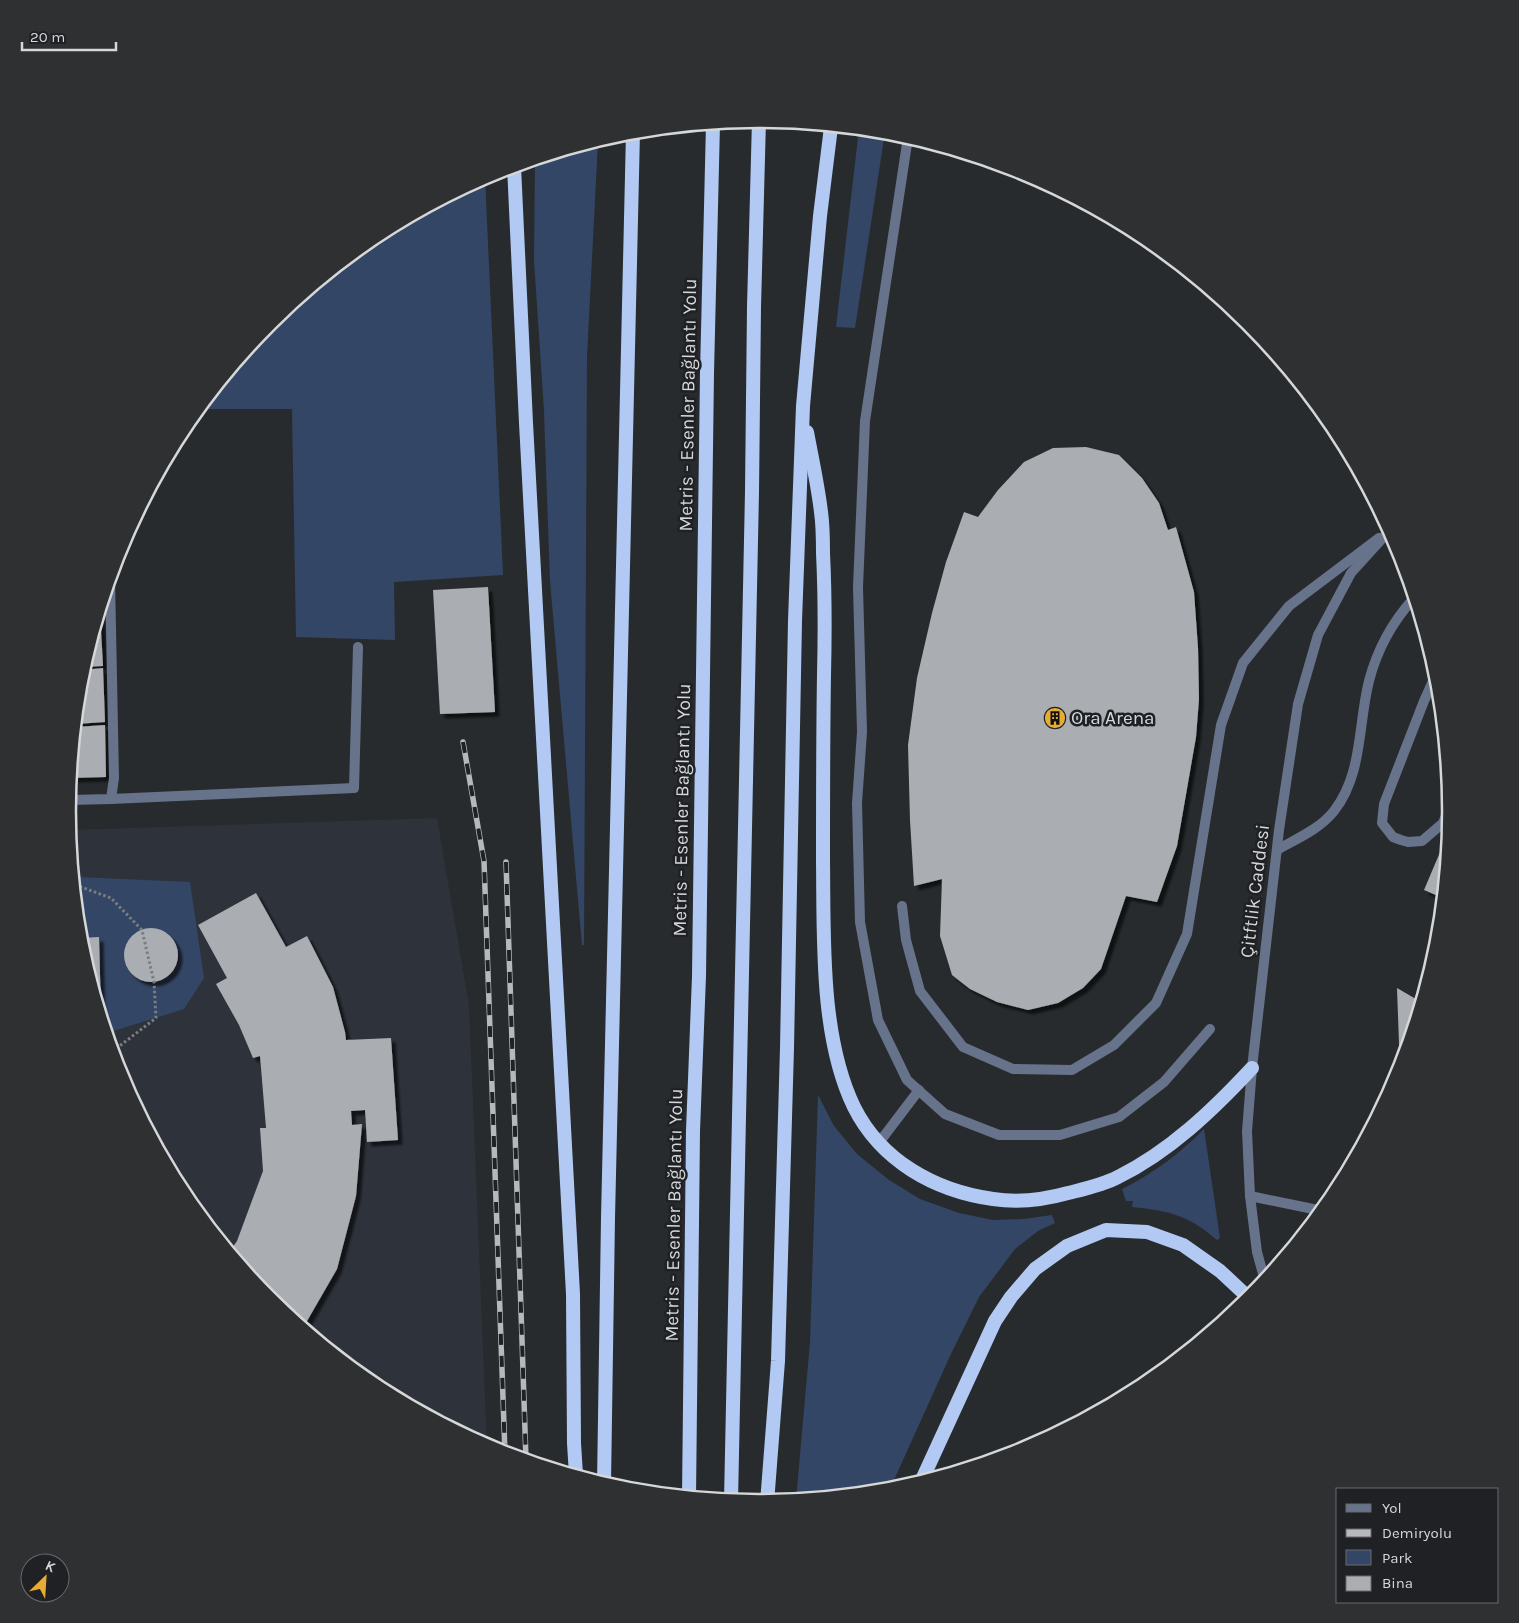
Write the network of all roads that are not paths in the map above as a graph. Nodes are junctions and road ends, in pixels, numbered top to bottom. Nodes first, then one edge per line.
1 (759, 128) edge
2 (713, 130) edge
3 (830, 132) edge
4 (632, 140) edge
5 (907, 145) edge
6 (514, 174) edge
7 (803, 406) junction
8 (1384, 535) edge
9 (1385, 536) edge
10 (110, 600) edge
11 (1409, 603) edge
12 (358, 647) dead end
13 (1431, 685) edge
14 (111, 799) junction
15 (77, 800) edge
16 (1443, 822) edge
17 (1277, 850) junction
18 (902, 906) dead end
19 (1210, 1029) dead end
20 (1252, 1068) junction
21 (919, 1090) junction
22 (878, 1144) junction
23 (1250, 1196) junction
24 (1315, 1209) edge
25 (1263, 1273) edge
26 (1244, 1294) edge
27 (576, 1469) edge
28 (925, 1474) edge
29 (604, 1476) edge
30 (689, 1491) edge
31 (731, 1494) edge
32 (767, 1495) edge

1 - 31 highway
2 - 30 highway, Metris - Esenler Bağlantı Yolu
3 - 7 highway
4 - 29 highway
5 - 21 street
6 - 27 highway
7 - 22 highway
7 - 32 highway
8 - 18 street
9 - 17 street, Çitftlik Caddesi
10 - 14 street
11 - 17 street
12 - 14 street
13 - 16 street
14 - 15 street
17 - 20 street, Çitftlik Caddesi
19 - 21 street
20 - 22 highway
20 - 23 street, Çitftlik Caddesi
21 - 22 street
23 - 24 street
23 - 25 street, Çitftlik Caddesi
26 - 28 highway

